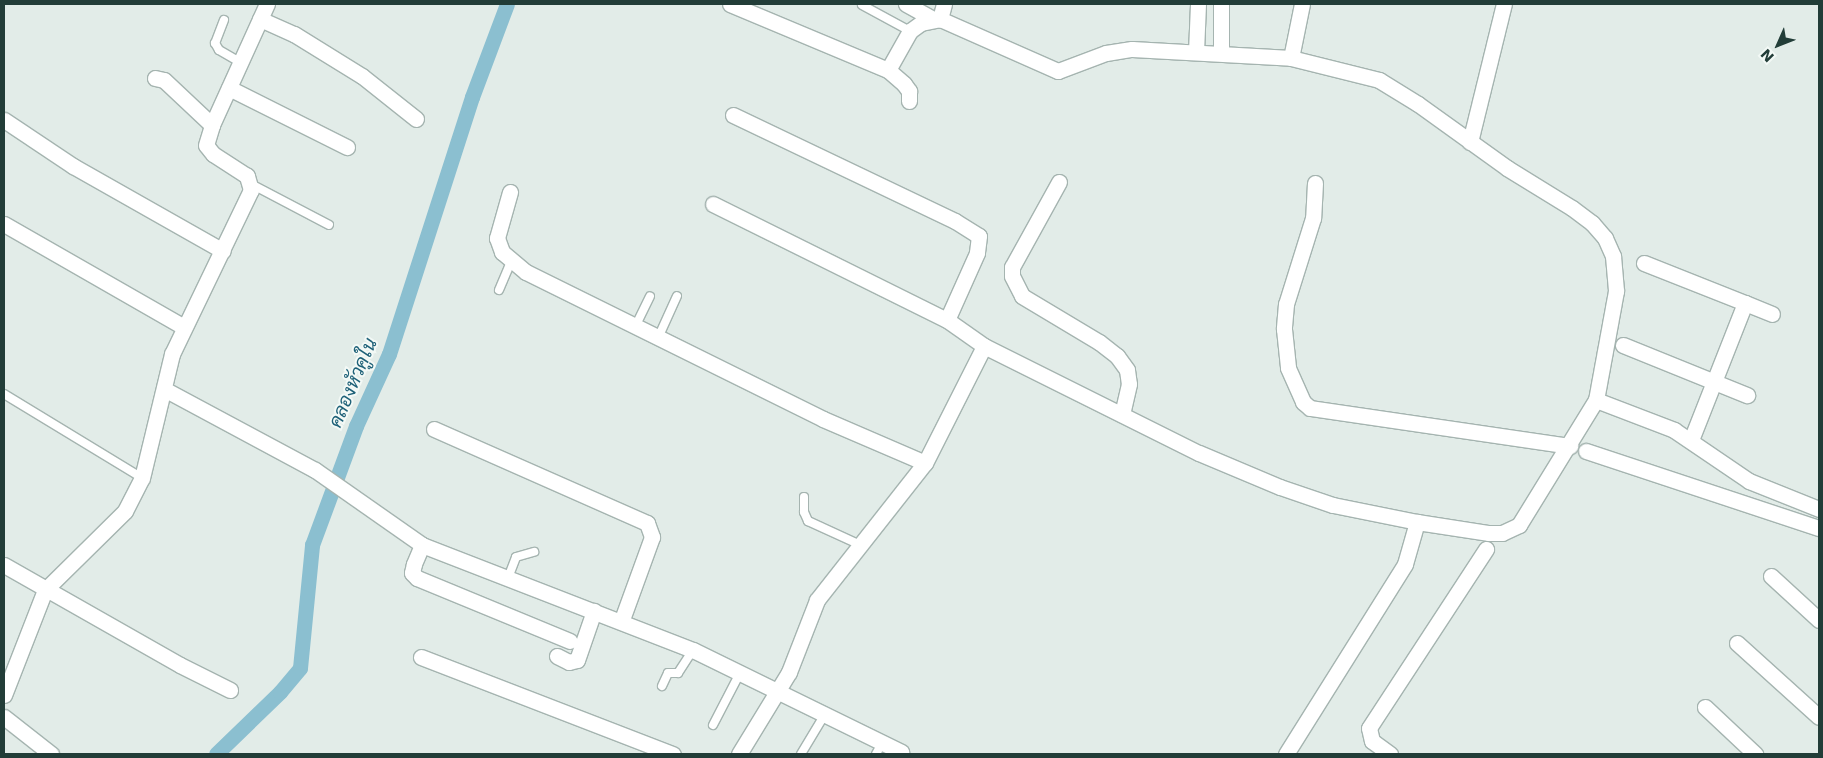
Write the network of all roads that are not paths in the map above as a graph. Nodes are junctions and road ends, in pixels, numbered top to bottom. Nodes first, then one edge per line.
1 (268, 4) edge
2 (730, 4) edge
3 (906, 4) edge
4 (944, 4) edge
5 (1198, 4) edge
6 (1221, 4) edge
7 (1302, 4) edge
8 (1504, 4) edge
9 (862, 6) dead end
10 (260, 19) junction
11 (936, 19) junction
12 (224, 20) dead end
13 (910, 31) junction
14 (1196, 52) junction
15 (1221, 53) junction
16 (1291, 58) junction
17 (240, 62) junction
18 (888, 70) junction
19 (155, 78) dead end
20 (229, 88) junction
21 (909, 101) dead end
22 (733, 114) dead end
23 (416, 119) dead end
24 (4, 120) edge
25 (212, 125) junction
26 (1470, 142) junction
27 (347, 147) dead end
28 (1059, 182) dead end
29 (1315, 183) dead end
30 (251, 184) junction
31 (510, 192) dead end
32 (713, 204) dead end
33 (4, 224) edge
34 (329, 225) dead end
35 (223, 252) junction
36 (512, 260) junction
37 (1644, 263) dead end
38 (498, 290) dead end
39 (650, 296) dead end
40 (677, 296) dead end
41 (1745, 303) junction
42 (1772, 314) dead end
43 (947, 320) junction
44 (184, 327) junction
45 (635, 327) junction
46 (658, 338) junction
47 (984, 346) junction
48 (1623, 346) dead end
49 (1715, 382) junction
50 (164, 389) junction
51 (4, 394) edge
52 (1747, 395) dead end
53 (1596, 400) junction
54 (1122, 414) junction
55 (434, 428) dead end
56 (1691, 440) junction
57 (1570, 446) junction
58 (1586, 452) dead end
59 (925, 463) junction
60 (142, 478) junction
61 (804, 497) dead end
62 (1819, 508) edge
63 (1417, 522) junction
64 (1819, 528) edge
65 (858, 544) junction
66 (422, 546) junction
67 (1486, 549) dead end
68 (534, 552) dead end
69 (4, 565) edge
70 (1771, 576) dead end
71 (508, 578) junction
72 (45, 590) junction
73 (594, 611) junction
74 (1819, 620) edge
75 (621, 622) junction
76 (570, 641) dead end
77 (1737, 643) dead end
78 (693, 650) junction
79 (557, 656) dead end
80 (421, 657) dead end
81 (740, 673) junction
82 (662, 686) dead end
83 (230, 690) dead end
84 (776, 690) junction
85 (4, 695) edge
86 (1705, 707) dead end
87 (825, 714) junction
88 (4, 717) edge
89 (1819, 717) edge
90 (713, 725) dead end
91 (879, 748) edge
92 (901, 752) dead end
93 (51, 754) edge
94 (673, 754) edge
95 (739, 754) edge
96 (801, 754) edge
97 (1286, 754) edge
98 (1390, 754) edge
99 (1755, 754) edge

1 - 10 street
2 - 18 street
3 - 11 street
4 - 11 street
5 - 14 street
6 - 15 street
7 - 16 street
8 - 26 street
9 - 13 lane
10 - 17 street
10 - 23 street
11 - 13 street
11 - 14 street
12 - 17 lane
13 - 18 street
14 - 15 street
15 - 16 street
16 - 26 street
17 - 20 street
18 - 21 street
19 - 25 street
20 - 25 street
20 - 27 street
22 - 43 street
24 - 35 street
25 - 30 street
26 - 53 street
28 - 54 street
29 - 57 street
30 - 34 lane
30 - 35 street
31 - 36 street
32 - 43 street
33 - 44 street
35 - 44 street
36 - 38 lane
36 - 45 street
37 - 41 street
39 - 45 lane
40 - 46 lane
41 - 42 street
41 - 49 street
43 - 47 street
44 - 50 street
45 - 46 street
46 - 59 street
47 - 54 street
47 - 59 street
48 - 49 street
49 - 52 street
49 - 56 street
50 - 60 street
50 - 66 street
51 - 60 lane
53 - 56 street
53 - 57 street
54 - 63 street
55 - 75 street
56 - 62 street
57 - 63 street
58 - 64 street
59 - 65 street
60 - 72 street
61 - 65 lane
63 - 97 street
65 - 84 street
66 - 71 street
66 - 76 street
67 - 98 street
68 - 71 lane
69 - 72 street
70 - 74 street
71 - 73 street
72 - 83 street
72 - 85 street
73 - 75 street
73 - 79 street
75 - 78 street
77 - 89 street
78 - 81 street
78 - 82 lane
80 - 94 street
81 - 84 street
81 - 90 lane
84 - 87 street
84 - 95 street
86 - 99 street
87 - 91 street
87 - 96 lane
88 - 93 street
91 - 92 street

